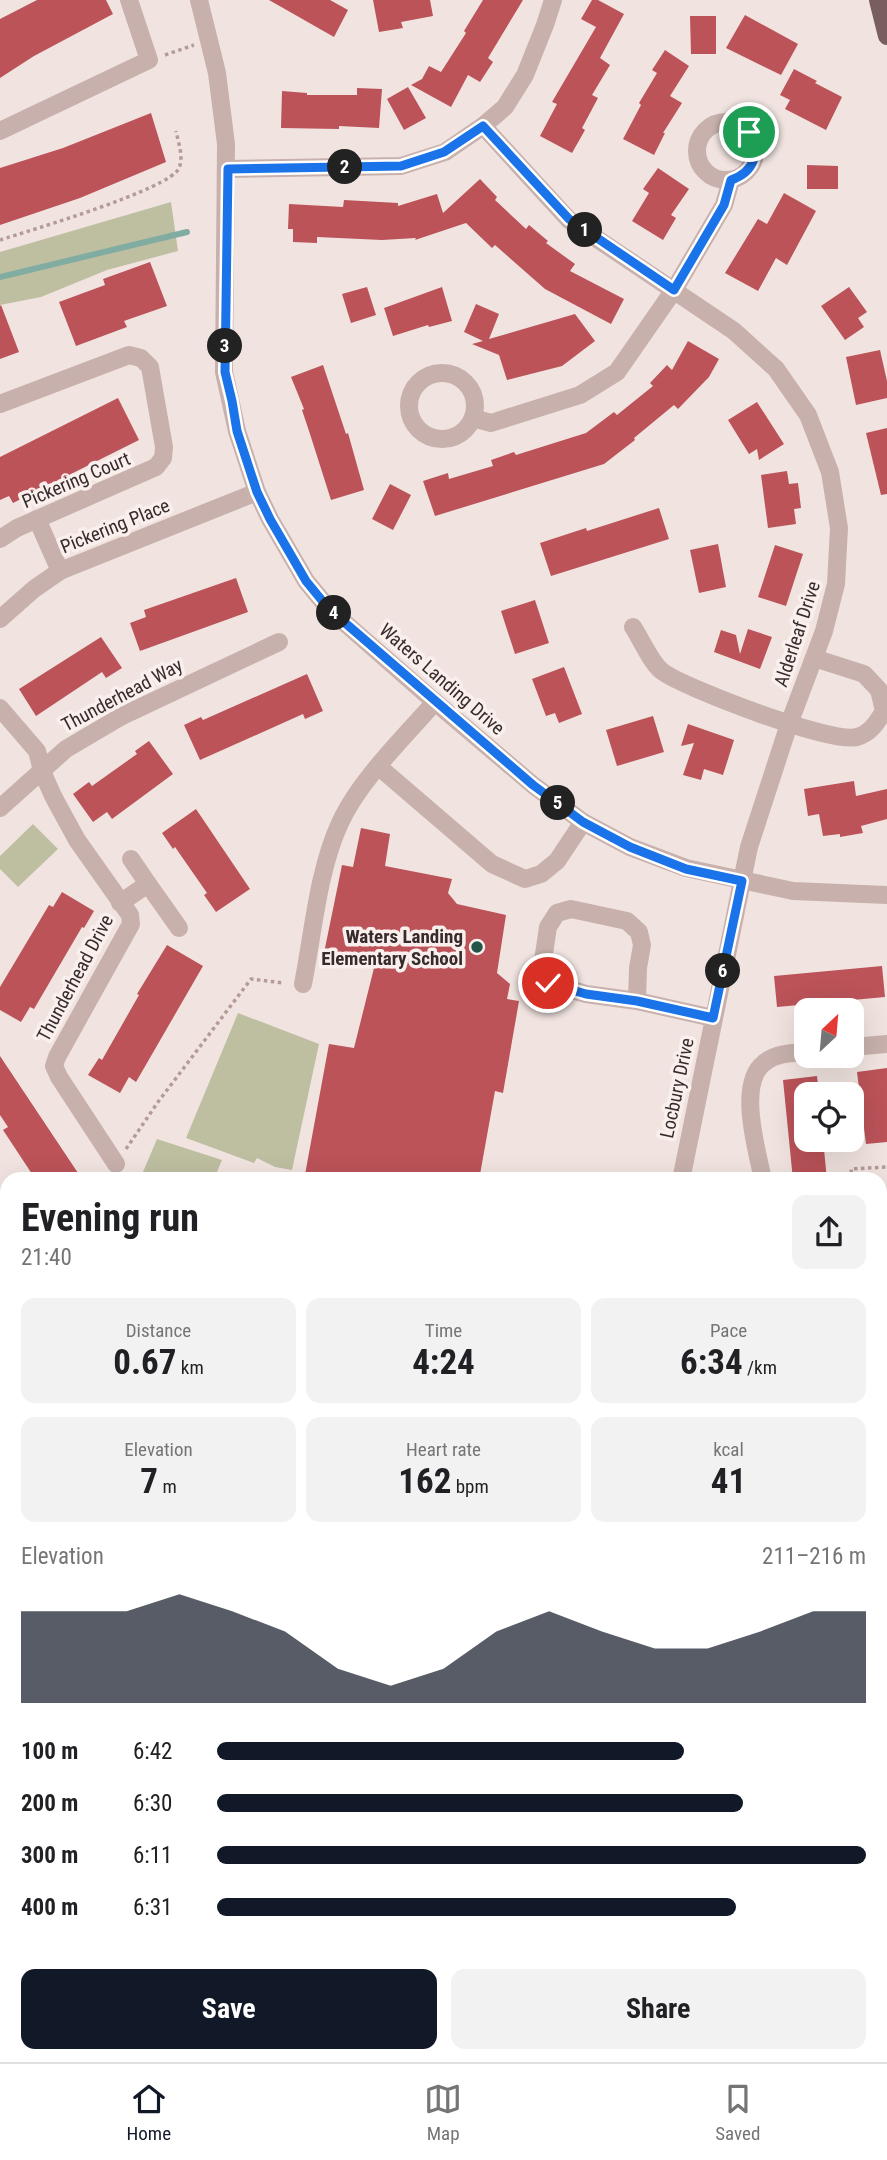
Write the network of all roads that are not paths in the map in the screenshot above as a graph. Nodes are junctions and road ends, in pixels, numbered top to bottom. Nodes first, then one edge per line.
1 (129, 0) edge
2 (199, 0) edge
3 (553, 0) edge
4 (878, 0) edge
5 (887, 36) edge
6 (483, 126) junction
7 (0, 131) edge
8 (228, 169) junction
9 (731, 180) dead end
10 (674, 290) junction
11 (0, 404) edge
12 (473, 418) dead end
13 (257, 492) junction
14 (37, 519) junction
15 (0, 539) edge
16 (60, 571) junction
17 (0, 619) edge
18 (633, 627) dead end
19 (279, 642) dead end
20 (814, 658) junction
21 (435, 702) junction
22 (0, 708) edge
23 (789, 724) junction
24 (379, 767) junction
25 (42, 771) junction
26 (0, 808) edge
27 (583, 822) junction
28 (131, 859) dead end
29 (742, 881) junction
30 (148, 884) junction
31 (887, 895) edge
32 (120, 903) junction
33 (179, 928) dead end
34 (303, 985) road end
35 (637, 1001) junction
36 (713, 1018) junction
37 (887, 1044) edge
38 (864, 1046) edge
39 (794, 1053) edge
40 (116, 1164) road end
41 (683, 1172) edge
42 (762, 1172) edge

1 - 7 street
2 - 8 street, Waters Landing Drive
3 - 6 street
4 - 5 main road
6 - 8 street
6 - 10 street, Alderleaf Drive
8 - 13 street, Waters Landing Drive
9 - 10 street
10 - 12 street
10 - 20 street, Alderleaf Drive
11 - 14 street, Pickering Court
13 - 16 street, Pickering Place
13 - 21 street, Waters Landing Drive
14 - 15 street, Pickering Court
14 - 16 street
16 - 17 street, Pickering Place
18 - 23 street
19 - 25 street, Thunderhead Way
20 - 23 street, Alderleaf Drive
20 - 23 street
21 - 24 street
21 - 27 street, Waters Landing Drive
22 - 25 street, Thunderhead Drive
23 - 29 street, Alderleaf Drive
24 - 27 street
24 - 34 street
25 - 26 street, Thunderhead Way
25 - 32 street, Thunderhead Drive
27 - 29 street, Waters Landing Drive
28 - 30 street
29 - 31 street, Waters Landing Drive
29 - 36 street, Locbury Drive
30 - 32 street
30 - 33 street
32 - 40 street, Thunderhead Drive
35 - 35 street
35 - 36 street
36 - 41 street, Locbury Drive
37 - 38 street
39 - 42 street

